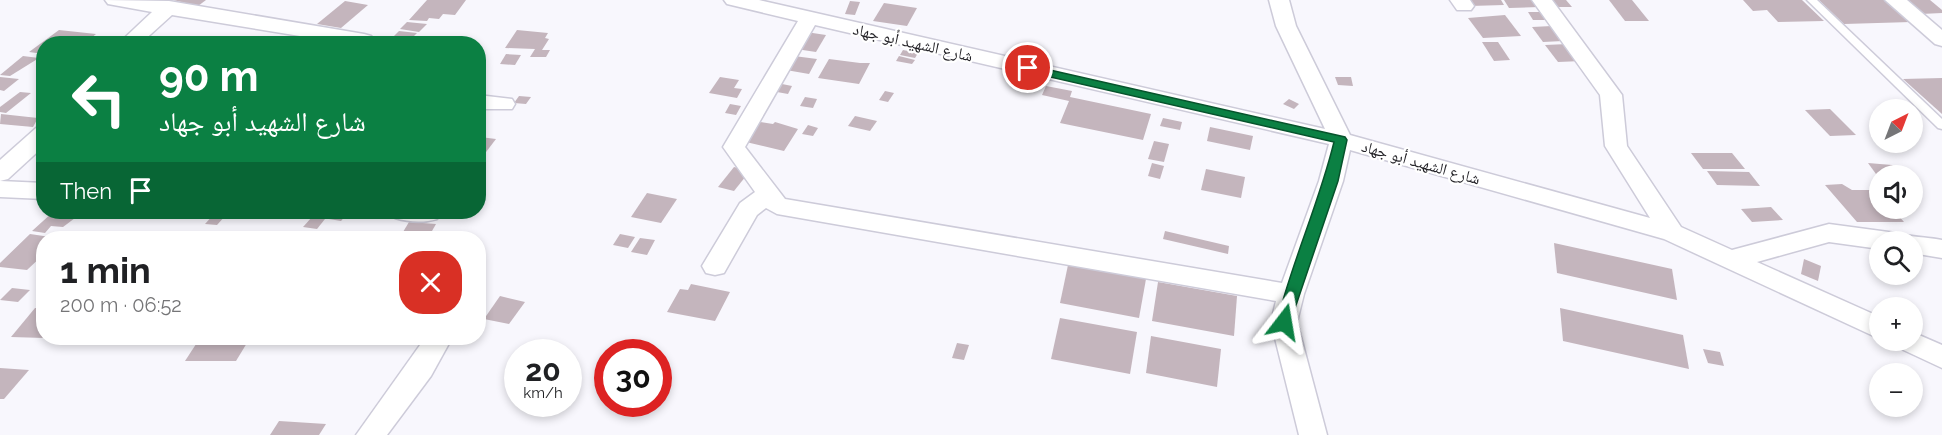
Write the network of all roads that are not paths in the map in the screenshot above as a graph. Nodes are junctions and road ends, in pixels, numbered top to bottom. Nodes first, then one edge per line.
1 (734, 0) edge
2 (1279, 0) edge
3 (1542, 0) edge
4 (1812, 0) edge
5 (1895, 0) edge
6 (126, 1) edge
7 (169, 7) junction
8 (809, 18) junction
9 (137, 36) edge
10 (340, 36) edge
11 (1942, 40) edge
12 (486, 103) edge
13 (504, 104) dead end
14 (1942, 125) edge
15 (36, 140) edge
16 (1341, 140) junction
17 (0, 173) edge
18 (0, 189) edge
19 (36, 191) edge
20 (768, 194) junction
21 (1672, 233) junction
22 (1869, 238) edge
23 (1923, 246) edge
24 (1942, 249) edge
25 (1729, 260) junction
26 (715, 266) dead end
27 (1291, 294) junction
28 (1869, 323) edge
29 (435, 345) edge
30 (1923, 348) edge
31 (1942, 357) edge
32 (370, 435) edge
33 (1313, 435) edge

1 - 8 street, شارع الشهيد أبو جهاد
2 - 16 street
3 - 21 street
4 - 14 lane
5 - 11 street
6 - 7 street
7 - 9 street
7 - 10 street
8 - 16 street, شارع الشهيد أبو جهاد
8 - 20 street
12 - 13 street
15 - 17 street
16 - 21 street, شارع الشهيد أبو جهاد
16 - 27 street
18 - 19 street
20 - 26 street
20 - 27 street
21 - 25 street, شارع الشهيد أبو جهاد
22 - 25 street
23 - 24 street
25 - 28 street, شارع الشهيد أبو جهاد
27 - 33 street
29 - 32 street
30 - 31 street

